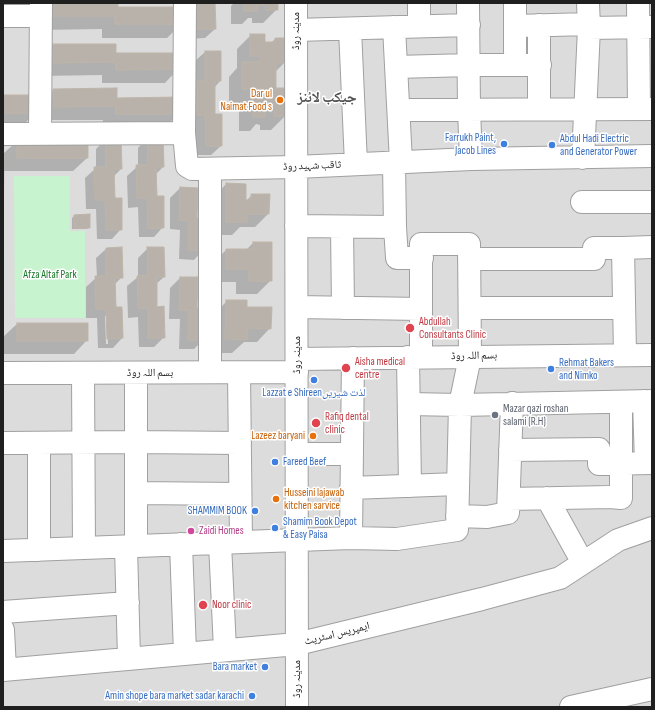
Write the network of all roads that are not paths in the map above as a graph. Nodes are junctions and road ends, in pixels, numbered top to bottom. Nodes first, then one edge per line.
1 (185, 3) edge
2 (296, 3) edge
3 (419, 3) edge
4 (468, 3) edge
5 (515, 3) edge
6 (638, 3) edge
7 (41, 9) edge
8 (3, 16) edge
9 (589, 18) edge
10 (469, 24) junction
11 (539, 25) junction
12 (419, 26) junction
13 (515, 26) junction
14 (394, 27) junction
15 (645, 27) edge
16 (350, 28) junction
17 (296, 30) junction
18 (515, 52) dead end
19 (470, 65) junction
20 (540, 65) junction
21 (396, 67) junction
22 (586, 108) junction
23 (539, 109) junction
24 (645, 109) edge
25 (399, 110) junction
26 (469, 110) junction
27 (184, 133) junction
28 (3, 134) edge
29 (40, 134) junction
30 (652, 156) edge
31 (583, 158) junction
32 (471, 159) junction
33 (398, 162) junction
34 (356, 164) junction
35 (296, 167) junction
36 (210, 169) junction
37 (582, 202) dead end
38 (652, 202) edge
39 (296, 226) junction
40 (342, 227) junction
41 (395, 227) junction
42 (652, 247) edge
43 (623, 248) junction
44 (422, 258) junction
45 (469, 259) junction
46 (297, 307) junction
47 (343, 308) junction
48 (470, 308) junction
49 (624, 308) junction
50 (421, 309) junction
51 (625, 354) junction
52 (652, 355) edge
53 (415, 357) junction
54 (470, 357) junction
55 (353, 358) junction
56 (297, 366) junction
57 (210, 372) junction
58 (239, 372) junction
59 (3, 373) edge
60 (83, 373) junction
61 (136, 373) junction
62 (648, 401) edge
63 (621, 402) junction
64 (512, 403) junction
65 (409, 404) junction
66 (460, 405) junction
67 (136, 442) junction
68 (3, 443) edge
69 (39, 443) junction
70 (84, 443) junction
71 (240, 443) junction
72 (510, 450) junction
73 (297, 454) junction
74 (352, 454) junction
75 (649, 463) edge
76 (621, 464) junction
77 (458, 484) junction
78 (410, 486) junction
79 (351, 488) junction
80 (136, 493) junction
81 (240, 494) junction
82 (547, 498) junction
83 (509, 499) junction
84 (457, 516) junction
85 (652, 528) edge
86 (351, 538) junction
87 (297, 540) junction
88 (241, 542) junction
89 (220, 543) junction
90 (181, 544) junction
91 (131, 546) junction
92 (84, 548) junction
93 (39, 550) junction
94 (3, 551) edge
95 (583, 563) junction
96 (128, 602) junction
97 (3, 612) edge
98 (3, 630) edge
99 (297, 644) junction
100 (225, 650) junction
101 (185, 653) junction
102 (129, 658) junction
103 (4, 670) edge
104 (652, 689) edge
105 (298, 707) edge
106 (571, 707) edge

1 - 27 street
2 - 17 street, مدینہ روڈ
3 - 12 street
4 - 10 street
5 - 13 street
6 - 15 street
7 - 8 street
7 - 29 street
9 - 11 street
9 - 15 street
9 - 22 street
10 - 12 street
10 - 19 street
11 - 13 street
11 - 20 street
12 - 14 street
13 - 18 street
14 - 16 street
14 - 21 street
15 - 24 street
16 - 17 street
16 - 34 street
17 - 35 street, مدینہ روڈ
19 - 20 street
19 - 21 street
19 - 26 street
20 - 23 street
21 - 25 street
22 - 23 street
22 - 24 street
22 - 31 street
23 - 26 street
25 - 26 street
25 - 33 street
26 - 32 street
27 - 29 street
27 - 36 street, ثاقب شہید روڈ
28 - 29 street
30 - 31 street, ثاقب شہید روڈ
31 - 32 street, ثاقب شہید روڈ
32 - 33 street, ثاقب شہید روڈ
33 - 34 street, ثاقب شہید روڈ
33 - 41 street
34 - 35 street, ثاقب شہید روڈ
35 - 36 street, ثاقب شہید روڈ
35 - 39 street, مدینہ روڈ
36 - 57 street
37 - 38 street
39 - 40 street
39 - 46 street, مدینہ روڈ
40 - 41 street
40 - 47 street
41 - 44 street
42 - 43 street
43 - 45 street
43 - 49 street
44 - 45 street
44 - 50 street
45 - 48 street
46 - 47 street
46 - 56 street, مدینہ روڈ
47 - 50 street
48 - 49 street
48 - 54 street
49 - 51 street
50 - 53 street
51 - 52 street, بسم اللہ روڈ
51 - 54 street, بسم اللہ روڈ
53 - 54 street, بسم اللہ روڈ
53 - 55 street, بسم اللہ روڈ
53 - 65 street
54 - 66 street
55 - 56 street, بسم اللہ روڈ
55 - 74 street
56 - 58 street, بسم اللہ روڈ
56 - 73 street, مدینہ روڈ
57 - 58 street, بسم اللہ روڈ
57 - 61 street, بسم اللہ روڈ
58 - 71 street
59 - 60 street, بسم اللہ روڈ
60 - 61 street, بسم اللہ روڈ
60 - 70 street
61 - 67 street
62 - 63 street
62 - 75 street
63 - 64 street
63 - 76 street
64 - 66 street
64 - 72 street
65 - 66 street
65 - 78 street
66 - 77 street
67 - 70 street
67 - 71 street
67 - 80 street
68 - 69 street
69 - 70 street
69 - 93 street
70 - 92 street
71 - 81 street
72 - 76 street
72 - 83 street
73 - 74 street
73 - 87 street, مدینہ روڈ
74 - 79 street
75 - 76 street
76 - 82 street
77 - 78 street
77 - 84 street
78 - 79 street
79 - 86 street
80 - 81 street
80 - 91 street
81 - 88 street
82 - 83 street
82 - 95 street
83 - 84 street
84 - 86 street
85 - 95 street, ایمپریس اسٹریٹ
86 - 87 street
87 - 88 street
87 - 99 street, مدینہ روڈ
88 - 89 street
89 - 90 street
89 - 100 street
90 - 91 street
90 - 101 street
91 - 92 street
91 - 96 street
92 - 93 street
93 - 94 street
95 - 99 street, ایمپریس اسٹریٹ
96 - 97 street
96 - 102 street
98 - 103 street
99 - 100 street, ایمپریس اسٹریٹ
99 - 105 street, مدینہ روڈ
100 - 101 street, ایمپریس اسٹریٹ
101 - 102 street, ایمپریس اسٹریٹ
102 - 103 street, ایمپریس اسٹریٹ
104 - 106 street

